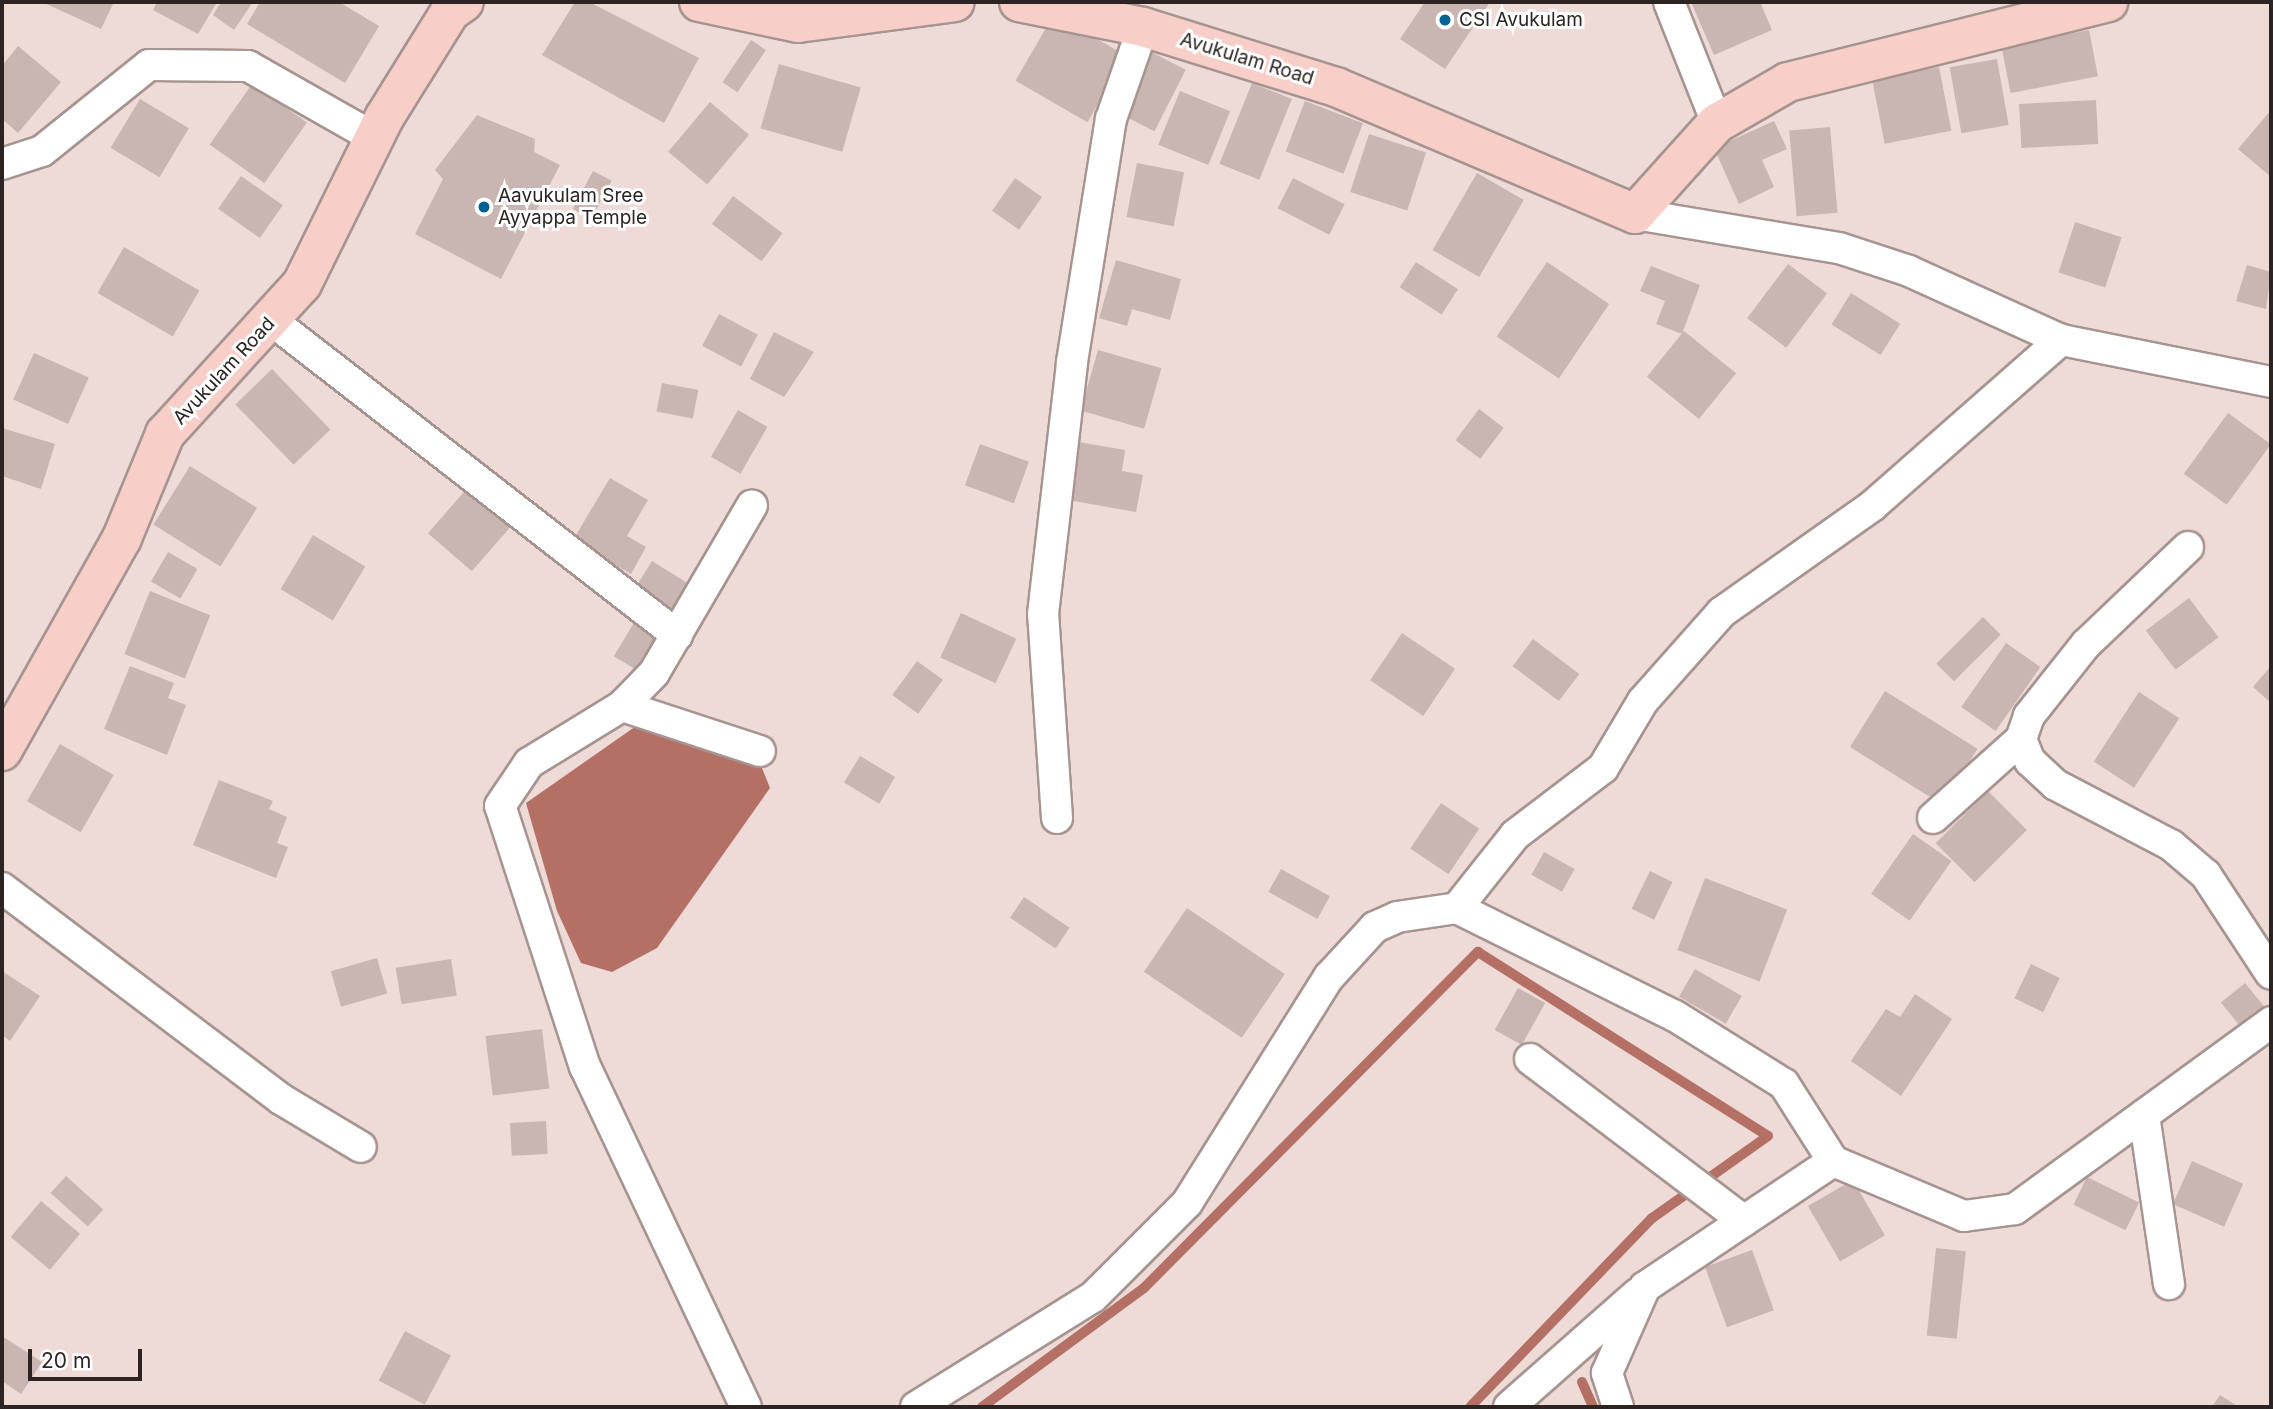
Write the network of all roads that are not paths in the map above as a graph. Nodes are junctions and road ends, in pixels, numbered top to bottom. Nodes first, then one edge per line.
1 (464, 2) edge
2 (699, 2) edge
3 (956, 2) edge
4 (1018, 2) edge
5 (1669, 2) edge
6 (2108, 2) edge
7 (1143, 27) junction
8 (1717, 123) junction
9 (374, 138) junction
10 (2, 164) edge
11 (1635, 214) junction
12 (271, 320) junction
13 (2061, 340) junction
14 (2271, 382) edge
15 (752, 505) dead end
16 (2188, 547) dead end
17 (677, 635) junction
18 (622, 706) junction
19 (2021, 739) junction
20 (2, 751) edge
21 (760, 751) dead end
22 (1057, 818) dead end
23 (1933, 818) dead end
24 (2, 888) edge
25 (1457, 908) junction
26 (2271, 974) edge
27 (2271, 1022) edge
28 (1531, 1059) dead end
29 (2144, 1115) junction
30 (361, 1147) dead end
31 (1833, 1161) junction
32 (1744, 1221) junction
33 (2169, 1284) dead end
34 (1645, 1287) junction
35 (746, 1407) edge
36 (916, 1407) edge
37 (1508, 1407) edge
38 (1618, 1407) edge

1 - 9 main road, Avukulam Road
2 - 3 main road
4 - 7 main road, Avukulam Road
5 - 8 street
6 - 8 main road
7 - 11 main road, Avukulam Road
7 - 22 street
8 - 11 main road
9 - 10 street
9 - 12 main road, Avukulam Road
11 - 13 street
12 - 17 street
12 - 20 main road, Avukulam Road
13 - 14 street
13 - 25 street
15 - 17 street
16 - 19 street
17 - 18 street
18 - 21 street
18 - 35 street
19 - 23 street
19 - 26 street
24 - 30 street
25 - 31 street
25 - 36 street
27 - 29 street
28 - 32 street
29 - 31 street
29 - 33 street
31 - 32 street
32 - 34 street
34 - 37 street
34 - 38 street

